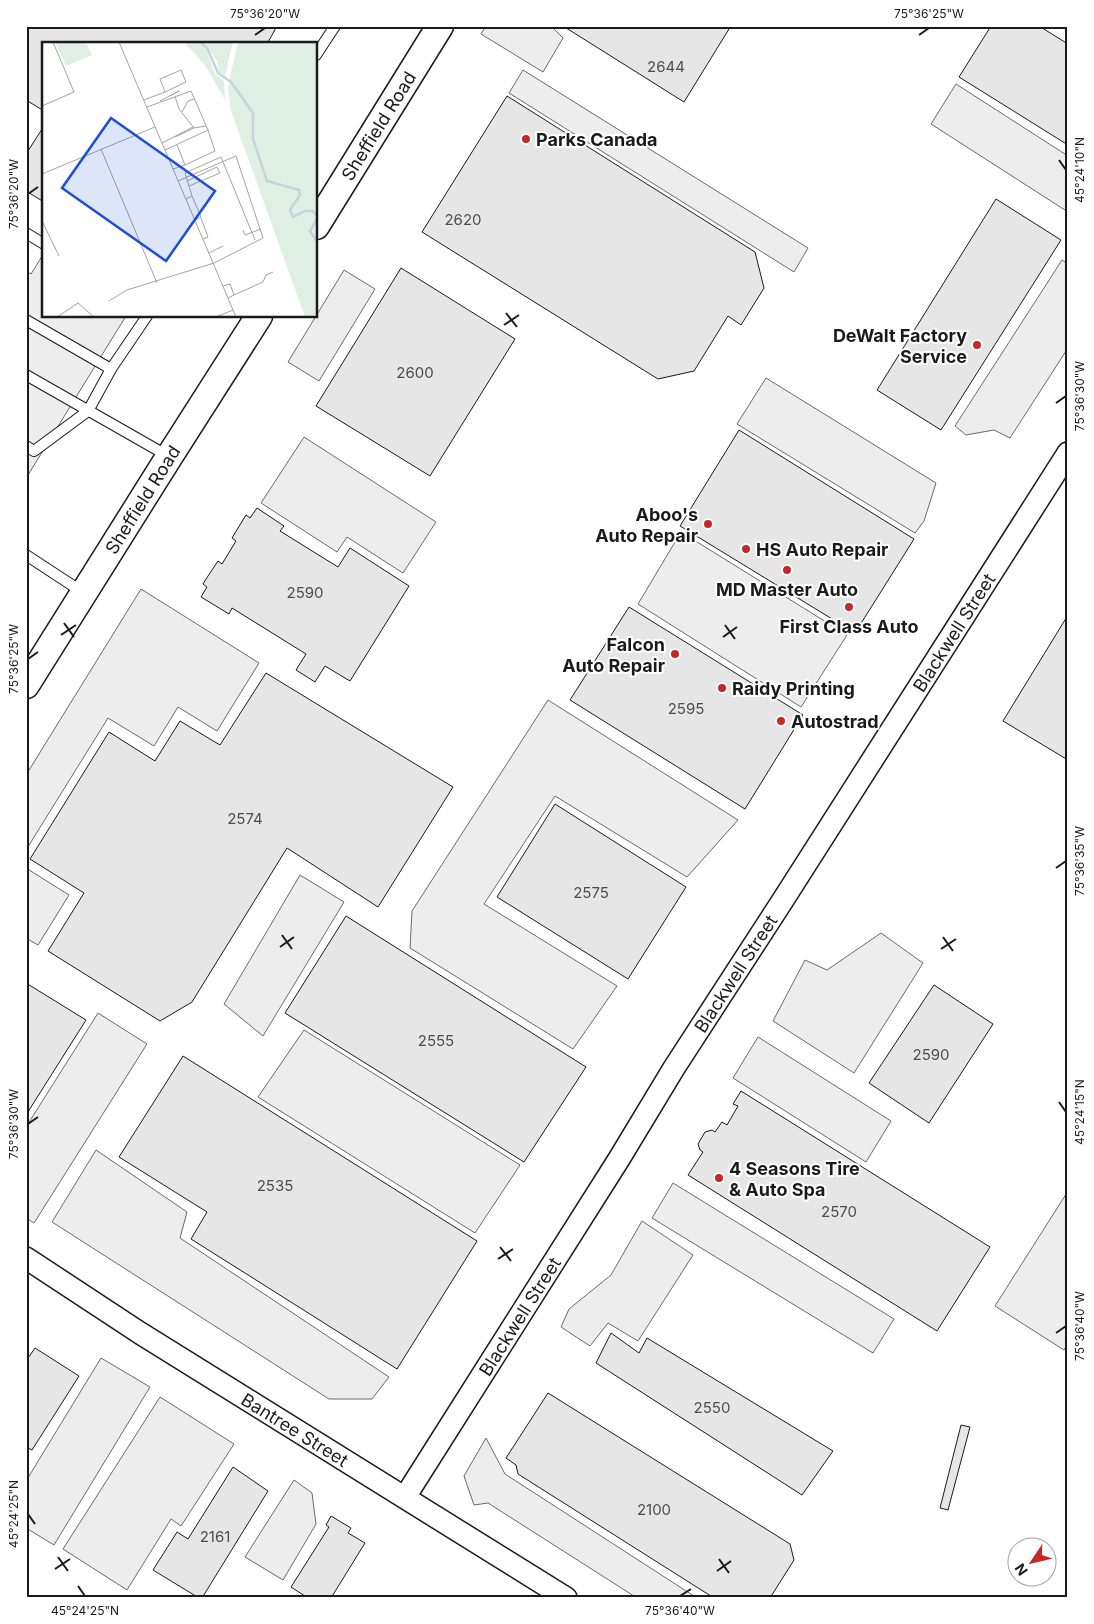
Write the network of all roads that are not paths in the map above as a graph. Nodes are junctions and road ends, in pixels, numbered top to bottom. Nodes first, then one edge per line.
1 (335, 26) edge
2 (440, 26) edge
3 (318, 52) edge
4 (318, 223) edge
5 (26, 233) edge
6 (42, 243) edge
7 (146, 318) edge
8 (258, 318) edge
9 (26, 320) edge
10 (110, 369) junction
11 (26, 375) edge
12 (88, 411) junction
13 (26, 446) edge
14 (1068, 452) edge
15 (169, 457) junction
16 (26, 555) edge
17 (84, 594) junction
18 (26, 685) edge
19 (26, 1258) edge
20 (405, 1496) junction
21 (566, 1598) edge

1 - 3 lane
2 - 4 street, Sheffield Road
5 - 6 lane
7 - 10 lane
8 - 15 street, Sheffield Road
9 - 10 lane
10 - 12 lane
11 - 12 lane
12 - 13 lane
12 - 15 lane
14 - 20 street, Blackwell Street
15 - 17 street, Sheffield Road
16 - 17 lane
17 - 18 street, Sheffield Road
19 - 20 street, Bantree Street
20 - 21 street, Bantree Street

